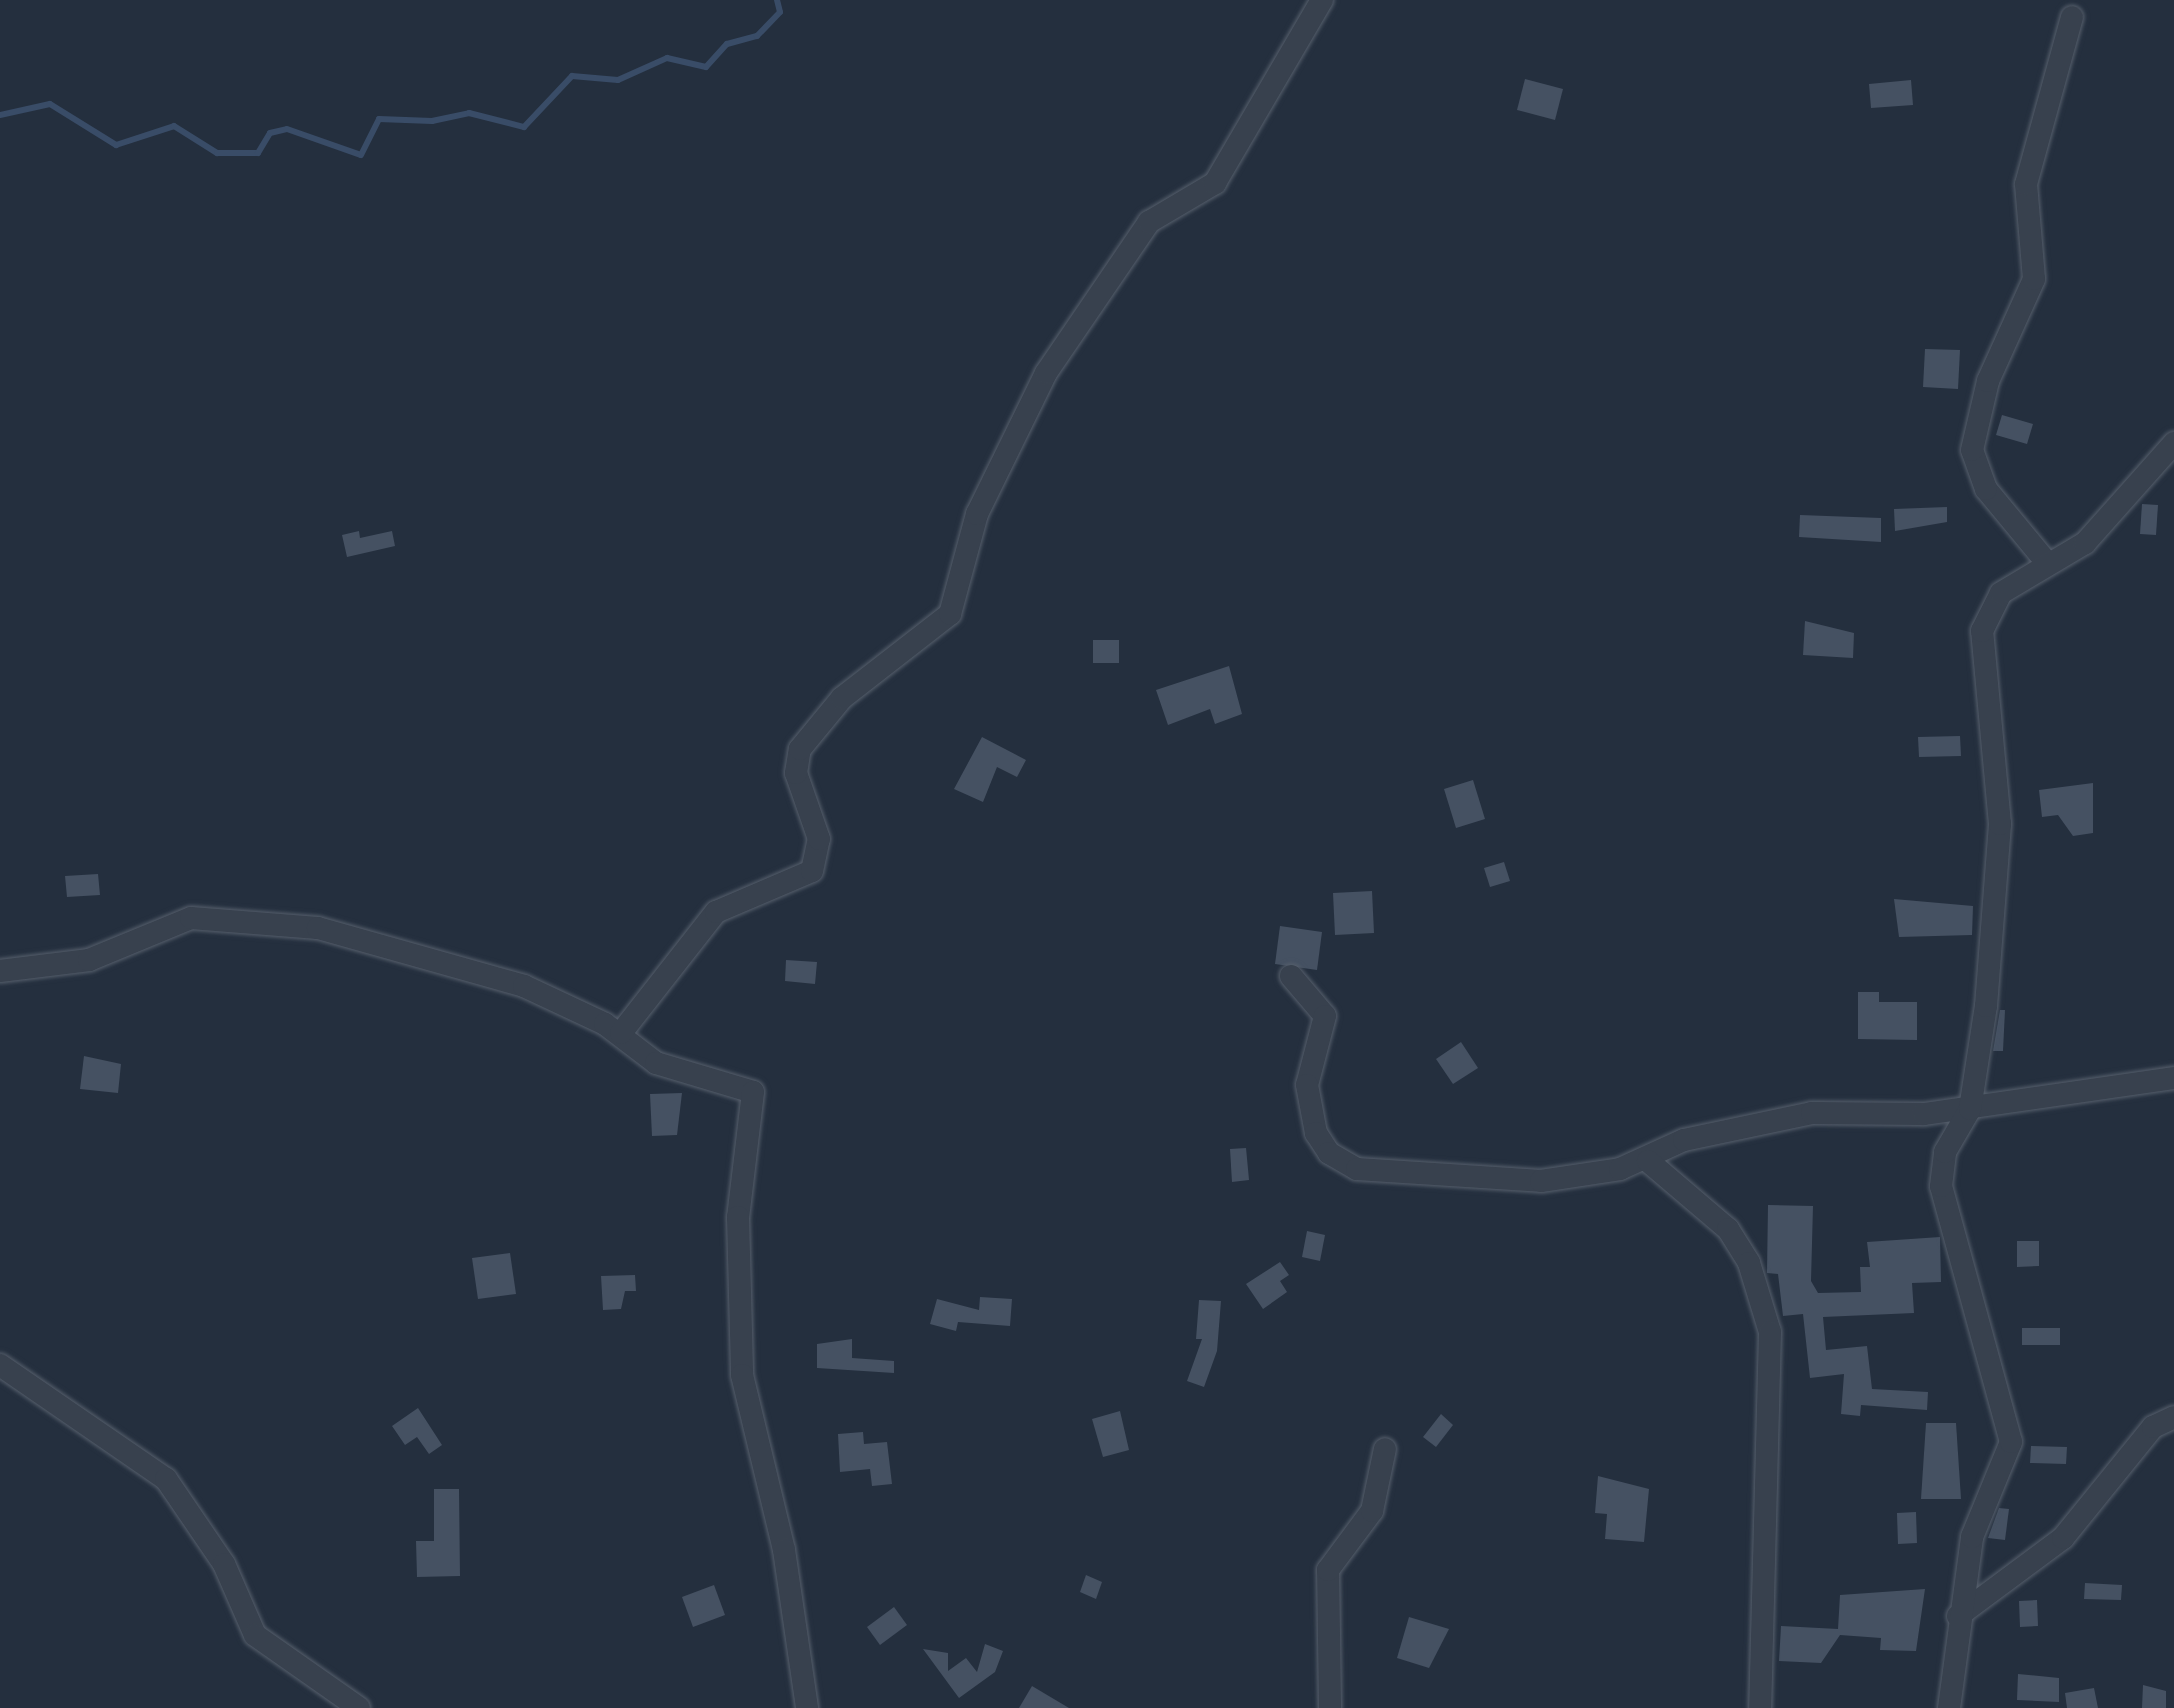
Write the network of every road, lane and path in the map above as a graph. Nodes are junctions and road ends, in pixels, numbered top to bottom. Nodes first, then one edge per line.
1 (1322, 0) edge
2 (2072, 17) dead end
3 (2174, 443) edge
4 (2048, 564) junction
5 (0, 971) edge
6 (1291, 976) dead end
7 (621, 1033) junction
8 (2174, 1078) edge
9 (1970, 1109) junction
10 (1648, 1161) junction
11 (0, 1365) edge
12 (2174, 1417) edge
13 (1385, 1449) dead end
14 (1958, 1616) junction
15 (359, 1708) edge
16 (807, 1708) edge
17 (1330, 1708) edge
18 (1760, 1708) edge
19 (1949, 1708) edge

1 - 7 street
2 - 4 street
3 - 4 street
4 - 9 street
5 - 7 street
6 - 10 street
7 - 16 street
8 - 9 street
9 - 10 street
9 - 14 street
10 - 18 street
11 - 15 street
12 - 14 street
13 - 17 street
14 - 19 street

